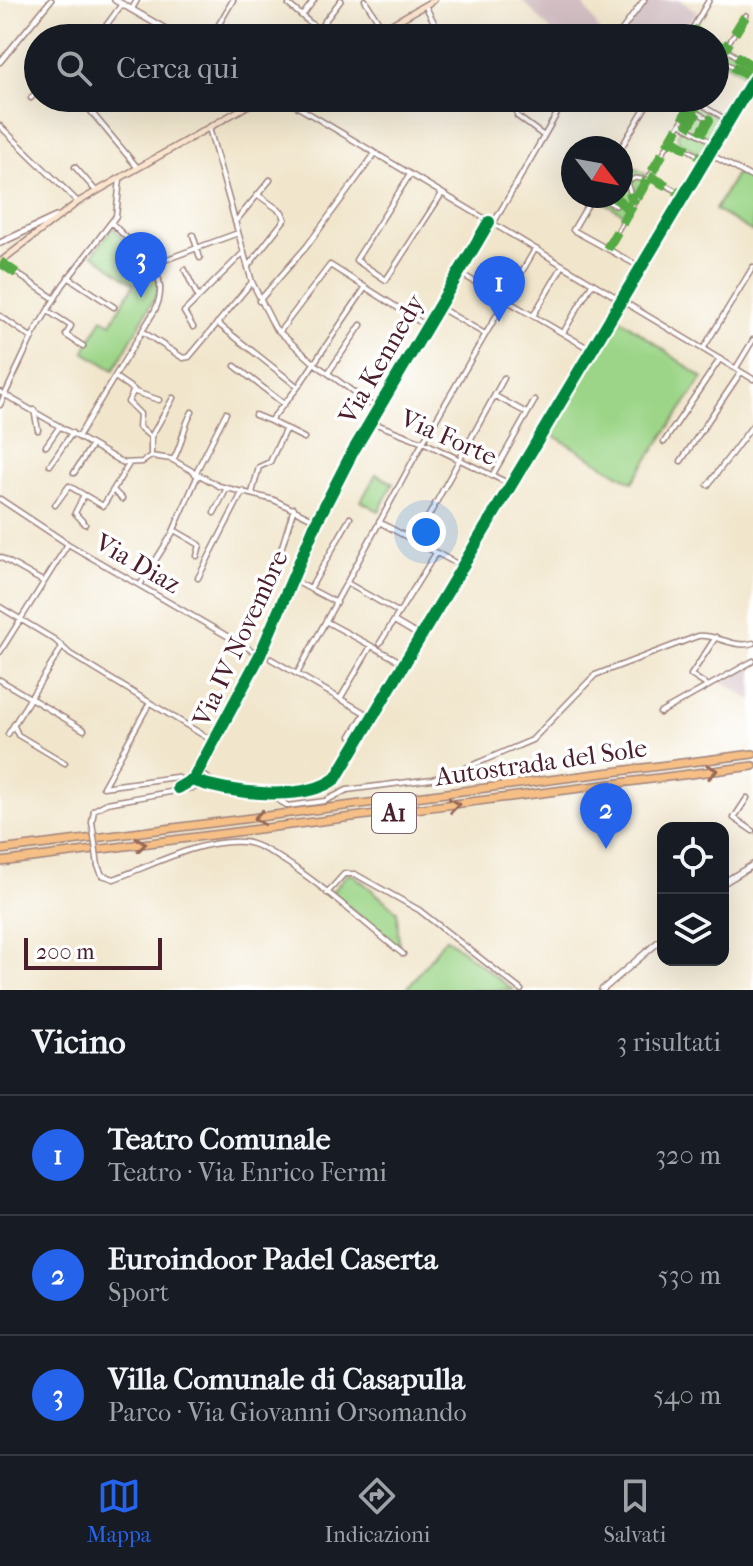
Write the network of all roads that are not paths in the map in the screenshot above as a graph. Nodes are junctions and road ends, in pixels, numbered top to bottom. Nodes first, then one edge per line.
1 (51, 0) edge
2 (115, 0) edge
3 (137, 0) edge
4 (233, 0) edge
5 (314, 0) edge
6 (341, 0) edge
7 (365, 0) edge
8 (434, 0) edge
9 (644, 0) edge
10 (709, 0) edge
11 (122, 4) junction
12 (289, 5) dead end
13 (425, 5) junction
14 (132, 9) junction
15 (746, 15) dead end
16 (302, 16) junction
17 (31, 24) edge
18 (107, 24) edge
19 (157, 24) edge
20 (219, 24) edge
21 (311, 24) edge
22 (323, 24) edge
23 (380, 24) edge
24 (392, 24) edge
25 (435, 24) edge
26 (626, 24) edge
27 (695, 24) edge
28 (24, 33) edge
29 (729, 43) edge
30 (729, 52) edge
31 (0, 62) edge
32 (729, 64) edge
33 (753, 67) edge
34 (752, 78) edge
35 (91, 112) edge
36 (235, 112) edge
37 (306, 112) edge
38 (517, 112) edge
39 (558, 112) edge
40 (643, 112) edge
41 (686, 112) edge
42 (714, 112) edge
43 (729, 121) junction
44 (680, 124) junction
45 (0, 126) edge
46 (209, 128) junction
47 (687, 128) junction
48 (700, 135) junction
49 (544, 136) junction
50 (628, 136) edge
51 (671, 139) junction
52 (715, 144) junction
53 (709, 153) junction
54 (375, 154) junction
55 (702, 158) dead end
56 (75, 167) dead end
57 (137, 167) junction
58 (409, 176) junction
59 (120, 177) junction
60 (648, 178) junction
61 (753, 178) edge
62 (270, 180) dead end
63 (633, 180) edge
64 (96, 191) junction
65 (258, 195) junction
66 (441, 195) junction
67 (684, 195) junction
68 (633, 201) edge
69 (78, 202) junction
70 (634, 204) junction
71 (586, 208) edge
72 (627, 208) edge
73 (630, 210) junction
74 (56, 217) junction
75 (235, 222) junction
76 (112, 223) junction
77 (490, 223) junction
78 (238, 233) junction
79 (193, 235) dead end
80 (0, 242) edge
81 (198, 249) junction
82 (607, 249) junction
83 (534, 251) junction
84 (244, 252) junction
85 (200, 258) dead end
86 (0, 262) edge
87 (151, 265) junction
88 (248, 266) junction
89 (562, 267) junction
90 (753, 267) edge
91 (642, 268) junction
92 (185, 270) dead end
93 (458, 272) junction
94 (22, 277) joint
95 (68, 277) junction
96 (252, 282) junction
97 (592, 284) junction
98 (365, 288) junction
99 (198, 297) junction
100 (55, 299) junction
101 (505, 300) junction
102 (259, 301) junction
103 (622, 302) junction
104 (437, 306) junction
105 (114, 307) dead end
106 (48, 311) junction
107 (0, 316) edge
108 (533, 316) junction
109 (217, 323) junction
110 (361, 325) dead end
111 (425, 325) junction
112 (193, 327) dead end
113 (280, 331) junction
114 (143, 332) junction
115 (563, 333) junction
116 (485, 334) junction
117 (32, 338) junction
118 (753, 340) edge
119 (83, 346) dead end
120 (703, 349) junction
121 (593, 351) junction
122 (720, 359) junction
123 (314, 363) junction
124 (235, 366) dead end
125 (738, 370) junction
126 (328, 373) junction
127 (115, 377) junction
128 (504, 378) dead end
129 (753, 379) edge
130 (298, 387) junction
131 (135, 392) junction
132 (495, 396) junction
133 (173, 398) dead end
134 (1, 399) edge
135 (159, 400) dead end
136 (535, 400) dead end
137 (18, 401) junction
138 (284, 404) junction
139 (34, 410) junction
140 (378, 410) junction
141 (192, 412) dead end
142 (226, 413) dead end
143 (527, 413) junction
144 (255, 415) dead end
145 (270, 421) junction
146 (371, 422) junction
147 (753, 425) edge
148 (60, 426) junction
149 (286, 428) junction
150 (38, 430) dead end
151 (72, 433) junction
152 (78, 437) junction
153 (151, 437) junction
154 (304, 438) dead end
155 (423, 442) junction
156 (664, 442) dead end
157 (92, 445) junction
158 (46, 446) dead end
159 (151, 456) junction
160 (173, 460) junction
161 (459, 460) junction
162 (681, 461) dead end
163 (129, 464) junction
164 (50, 465) dead end
165 (74, 473) dead end
166 (196, 475) junction
167 (492, 476) junction
168 (512, 485) junction
169 (708, 485) dead end
170 (227, 488) junction
171 (113, 490) junction
172 (243, 491) junction
173 (252, 493) junction
174 (84, 495) junction
175 (0, 499) edge
176 (122, 499) dead end
177 (55, 505) dead end
178 (294, 508) junction
179 (214, 513) dead end
180 (350, 518) dead end
181 (317, 521) junction
182 (379, 522) junction
183 (85, 524) dead end
184 (174, 530) junction
185 (415, 541) junction
186 (68, 544) junction
187 (436, 553) junction
188 (197, 556) dead end
189 (279, 556) dead end
190 (0, 557) edge
191 (463, 567) junction
192 (198, 578) dead end
193 (292, 579) junction
194 (44, 582) junction
195 (347, 583) junction
196 (140, 585) junction
197 (310, 589) junction
198 (337, 603) junction
199 (0, 607) edge
200 (398, 612) junction
201 (22, 619) junction
202 (394, 621) junction
203 (327, 622) junction
204 (421, 637) junction
205 (716, 637) junction
206 (380, 643) dead end
207 (753, 643) edge
208 (371, 646) junction
209 (61, 649) junction
210 (0, 652) edge
211 (260, 655) junction
212 (271, 659) joint
213 (753, 661) edge
214 (405, 664) junction
215 (297, 674) junction
216 (0, 680) edge
217 (708, 686) junction
218 (30, 698) junction
219 (340, 699) junction
220 (149, 703) junction
221 (660, 713) dead end
222 (14, 724) junction
223 (84, 730) dead end
224 (8, 734) dead end
225 (351, 736) dead end
226 (216, 743) junction
227 (753, 754) edge
228 (65, 763) dead end
229 (753, 766) edge
230 (200, 772) junction
231 (192, 784) junction
232 (222, 788) junction
233 (267, 793) junction
234 (747, 798) dead end
235 (753, 831) edge
236 (0, 849) edge
237 (0, 864) edge
238 (753, 865) edge
239 (729, 879) edge
240 (327, 893) junction
241 (657, 943) edge
242 (403, 954) dead end
243 (521, 990) edge
244 (602, 990) edge

1 - 17 street
2 - 11 street
3 - 14 street
4 - 20 street
5 - 16 street
6 - 22 street
7 - 23 street
8 - 13 main road
9 - 26 street
10 - 27 street
11 - 14 street
11 - 18 street
12 - 16 street
13 - 24 main road
13 - 25 street
14 - 19 street
15 - 29 street
16 - 21 street
28 - 31 street
30 - 33 street
32 - 34 street
34 - 43 street
35 - 57 street
36 - 46 main road
37 - 54 street
38 - 49 street
39 - 49 street, Via Kennedy
40 - 50 street
41 - 44 street
42 - 43 street
43 - 52 street
44 - 47 street
44 - 51 street
45 - 69 street
46 - 57 main road
46 - 75 street
47 - 48 street
47 - 48 street
48 - 52 street
49 - 77 street, Via Kennedy
51 - 55 street
51 - 60 street
52 - 53 street
53 - 61 street
53 - 67 street
54 - 58 street
54 - 102 street
56 - 64 street
57 - 59 main road
58 - 66 street
58 - 66 street
59 - 64 main road
59 - 76 street
60 - 63 street
60 - 67 street
60 - 70 street
62 - 65 street
64 - 69 main road
65 - 75 street
65 - 88 street
66 - 77 street
67 - 91 street
68 - 70 street
69 - 74 main road
70 - 73 street
71 - 82 street
72 - 73 street
73 - 82 street
74 - 80 street
74 - 86 main road
75 - 78 street
76 - 87 street
76 - 95 street
77 - 83 street
77 - 93 street, Via Kennedy
78 - 81 street
78 - 84 street
79 - 81 street
81 - 85 street
81 - 87 street
82 - 91 street
83 - 89 street
83 - 101 street
84 - 88 street
84 - 99 street
86 - 94 street
87 - 114 street
88 - 96 street
89 - 97 street
89 - 108 street
90 - 120 street
91 - 103 street
92 - 99 street
93 - 101 street
93 - 104 street, Via Kennedy
94 - 100 street
95 - 100 street
95 - 105 street
96 - 102 street
96 - 109 street
97 - 103 street
97 - 115 street
98 - 111 street
98 - 113 street
98 - 123 street
99 - 112 street
100 - 106 street
101 - 108 street
101 - 116 street
102 - 113 street
103 - 120 street
103 - 121 street
104 - 111 street, Via Kennedy
104 - 116 street
106 - 117 street
106 - 119 street
107 - 117 street
108 - 115 street
109 - 114 street
109 - 130 street
110 - 126 street
111 - 140 street, Via Kennedy
113 - 123 street
114 - 127 street
115 - 121 street
116 - 155 street
117 - 134 street
118 - 125 street
120 - 122 street
121 - 168 street
122 - 125 street
122 - 156 street
123 - 126 street
123 - 130 street
124 - 138 street
125 - 129 street
125 - 162 street
126 - 140 street
127 - 131 street
127 - 152 street
128 - 132 street
130 - 138 street
131 - 135 street
131 - 153 street
132 - 143 street
132 - 161 street
133 - 153 street
134 - 137 street
134 - 137 street
136 - 143 street
137 - 139 street
138 - 145 street
139 - 148 street
139 - 150 street
140 - 146 street, Via Kennedy
141 - 160 street
142 - 166 street
143 - 167 street
144 - 145 street
145 - 149 street
146 - 155 street, Via Forte
146 - 181 street, Via Kennedy
147 - 169 street
148 - 151 street
148 - 158 street
149 - 154 street
149 - 173 street
151 - 152 street
151 - 164 street
152 - 157 street
153 - 159 street
155 - 161 street, Via Forte
155 - 182 street
157 - 163 street
157 - 165 street
159 - 160 street
159 - 163 street
160 - 166 street
161 - 167 street, Via Forte
161 - 185 street
163 - 171 street
166 - 170 street
166 - 184 street
167 - 168 street, Via Forte
168 - 191 street
170 - 172 street
170 - 179 street
171 - 174 street
171 - 176 street
172 - 173 street
172 - 192 street
173 - 178 street
174 - 177 street
174 - 183 street
175 - 186 street, Via Diaz
178 - 181 street
178 - 189 street
180 - 197 street
181 - 193 street, Via IV Novembre
182 - 185 street
182 - 195 street
184 - 188 street
184 - 196 street
185 - 187 street
186 - 194 street
186 - 196 street, Via Diaz
187 - 191 street
187 - 200 street
190 - 194 street
191 - 204 street
193 - 197 street
193 - 211 street, Via IV Novembre
194 - 201 street
195 - 198 street
195 - 200 street
196 - 211 street, Via Diaz
197 - 198 street
198 - 203 street
199 - 201 street
200 - 202 street
201 - 209 street
201 - 210 street
202 - 204 street
202 - 206 street
203 - 208 street
203 - 215 street
204 - 214 street
205 - 207 street
205 - 217 street
205 - 233 street
208 - 214 street
208 - 219 street
209 - 218 street
209 - 220 street
211 - 212 street
211 - 226 street, Via IV Novembre
212 - 215 street
213 - 217 street
214 - 233 street
215 - 219 street
216 - 218 street
217 - 221 street
218 - 222 street
218 - 223 street
219 - 225 street
220 - 226 street
220 - 231 street
222 - 224 street
222 - 228 street
226 - 230 street, Via IV Novembre
227 -> 236 highway, Autostrada del Sole / A1
237 -> 229 highway, Autostrada del Sole / A1
230 - 231 street, Via IV Novembre
230 - 232 street
231 - 232 street
231 - 240 street, bridge
232 - 233 street
234 - 235 street
238 - 239 street
240 - 242 street
240 - 243 street
241 - 244 street

